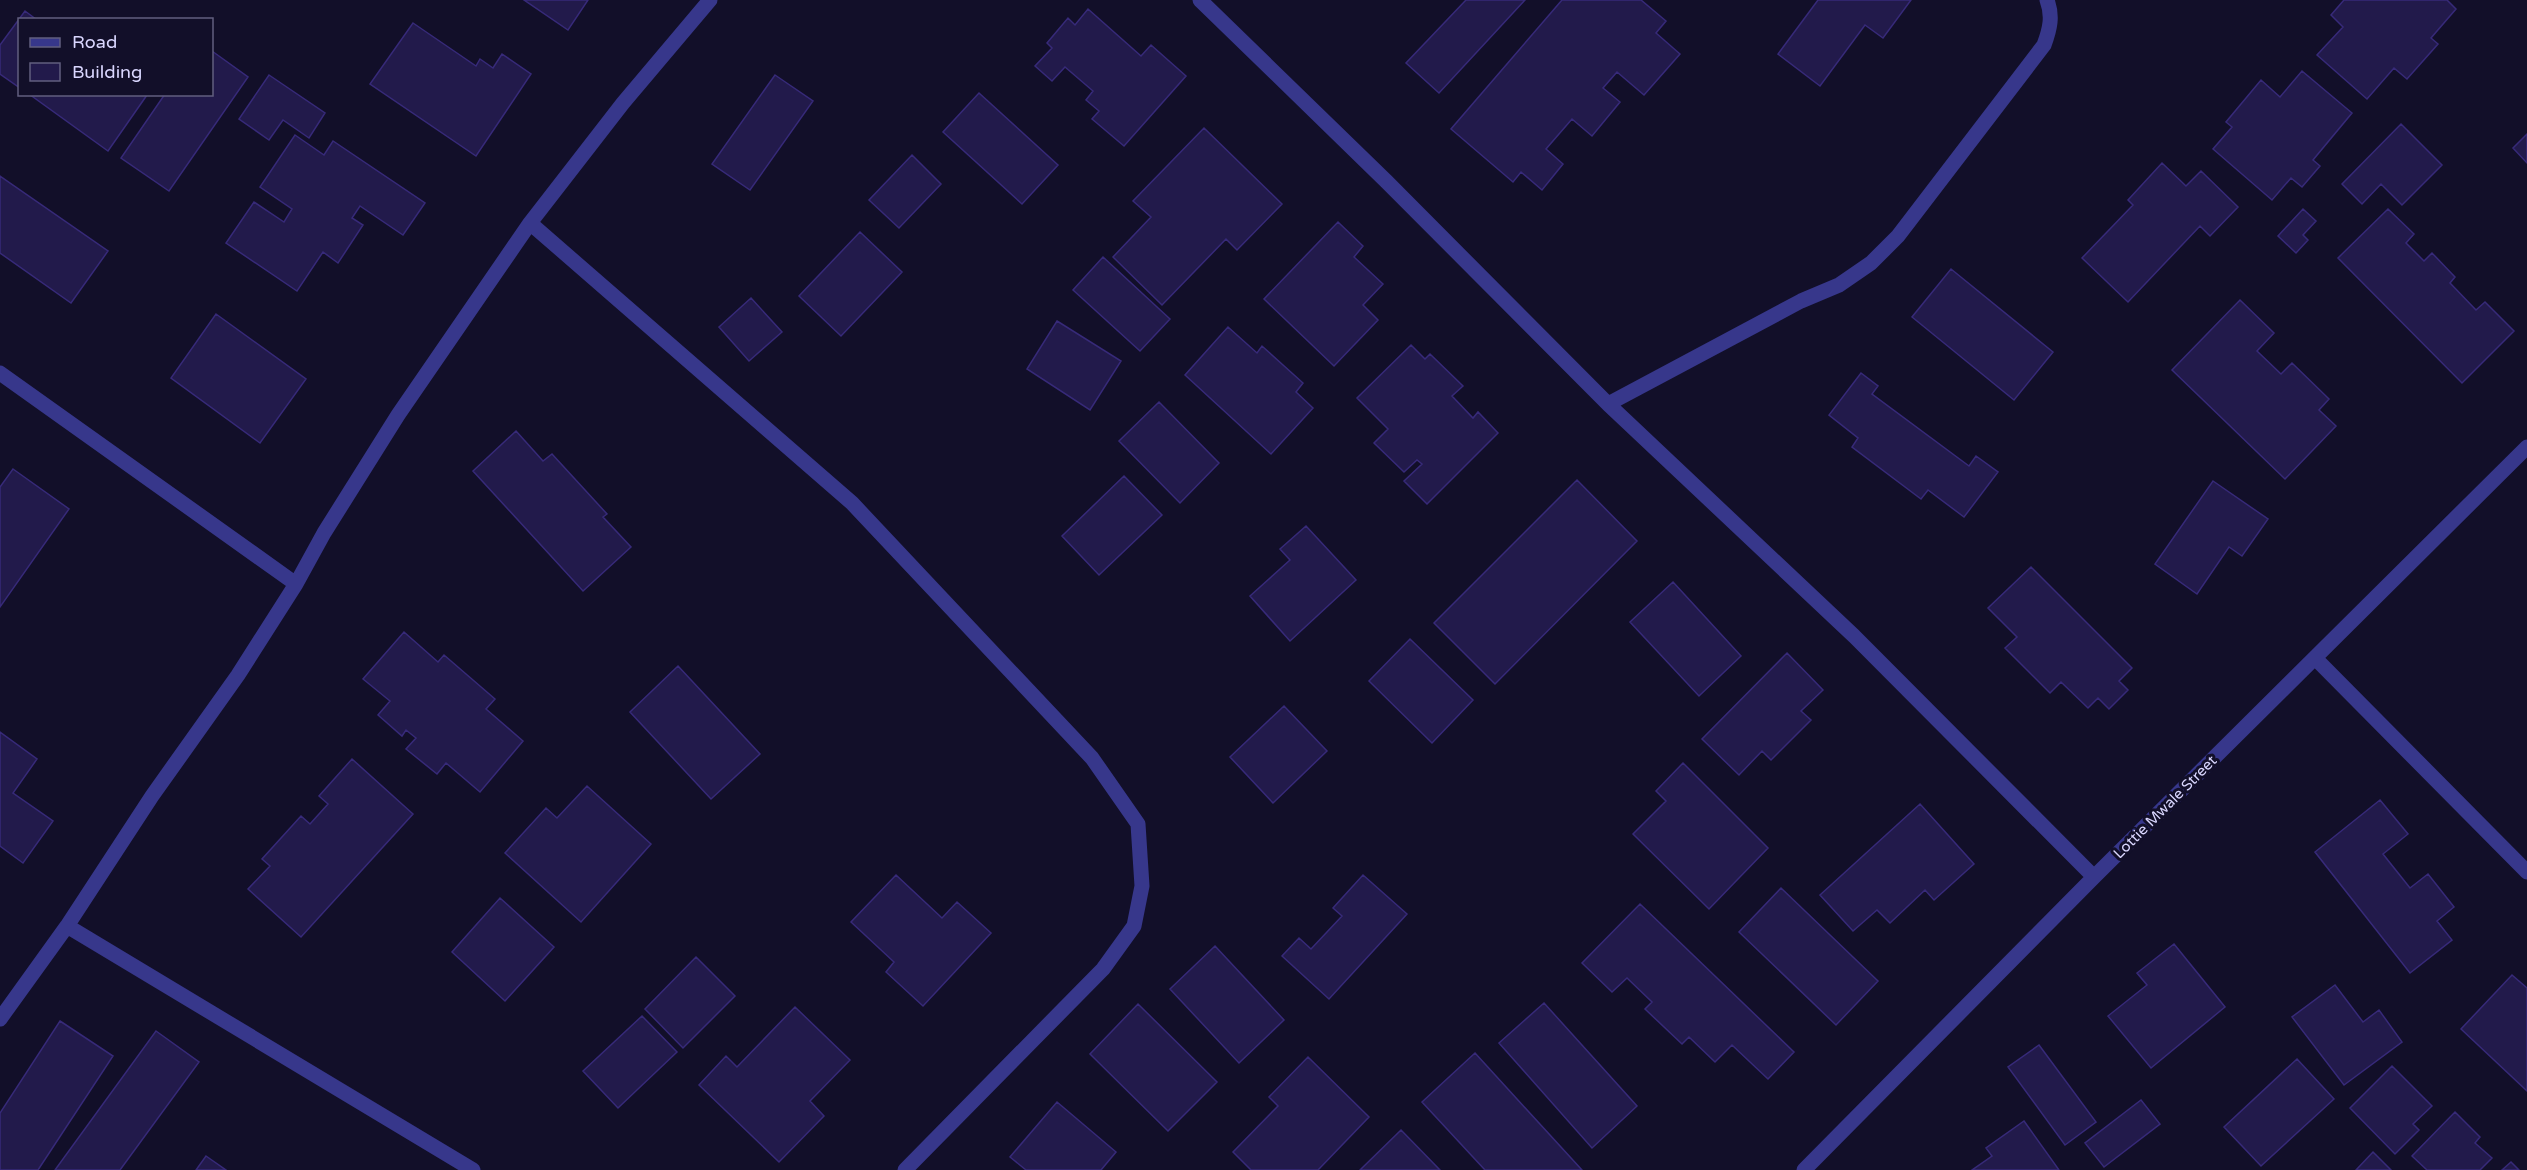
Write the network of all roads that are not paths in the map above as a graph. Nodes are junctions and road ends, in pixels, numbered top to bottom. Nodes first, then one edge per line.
1 (710, 0) edge
2 (1200, 0) edge
3 (2047, 0) edge
4 (530, 223) junction
5 (0, 373) edge
6 (1608, 404) junction
7 (2527, 447) edge
8 (296, 584) junction
9 (2315, 658) junction
10 (2527, 872) edge
11 (2094, 877) junction
12 (67, 926) junction
13 (0, 1019) edge
14 (473, 1170) edge
15 (905, 1170) edge
16 (1804, 1170) edge

1 - 4 street
2 - 6 street
3 - 6 street
4 - 8 street
4 - 15 street
5 - 8 street
6 - 11 street
7 - 9 street, Lottie Mwale Street
8 - 12 street
9 - 10 street
9 - 11 street, Lottie Mwale Street
11 - 16 street, Lottie Mwale Street
12 - 13 street
12 - 14 street

